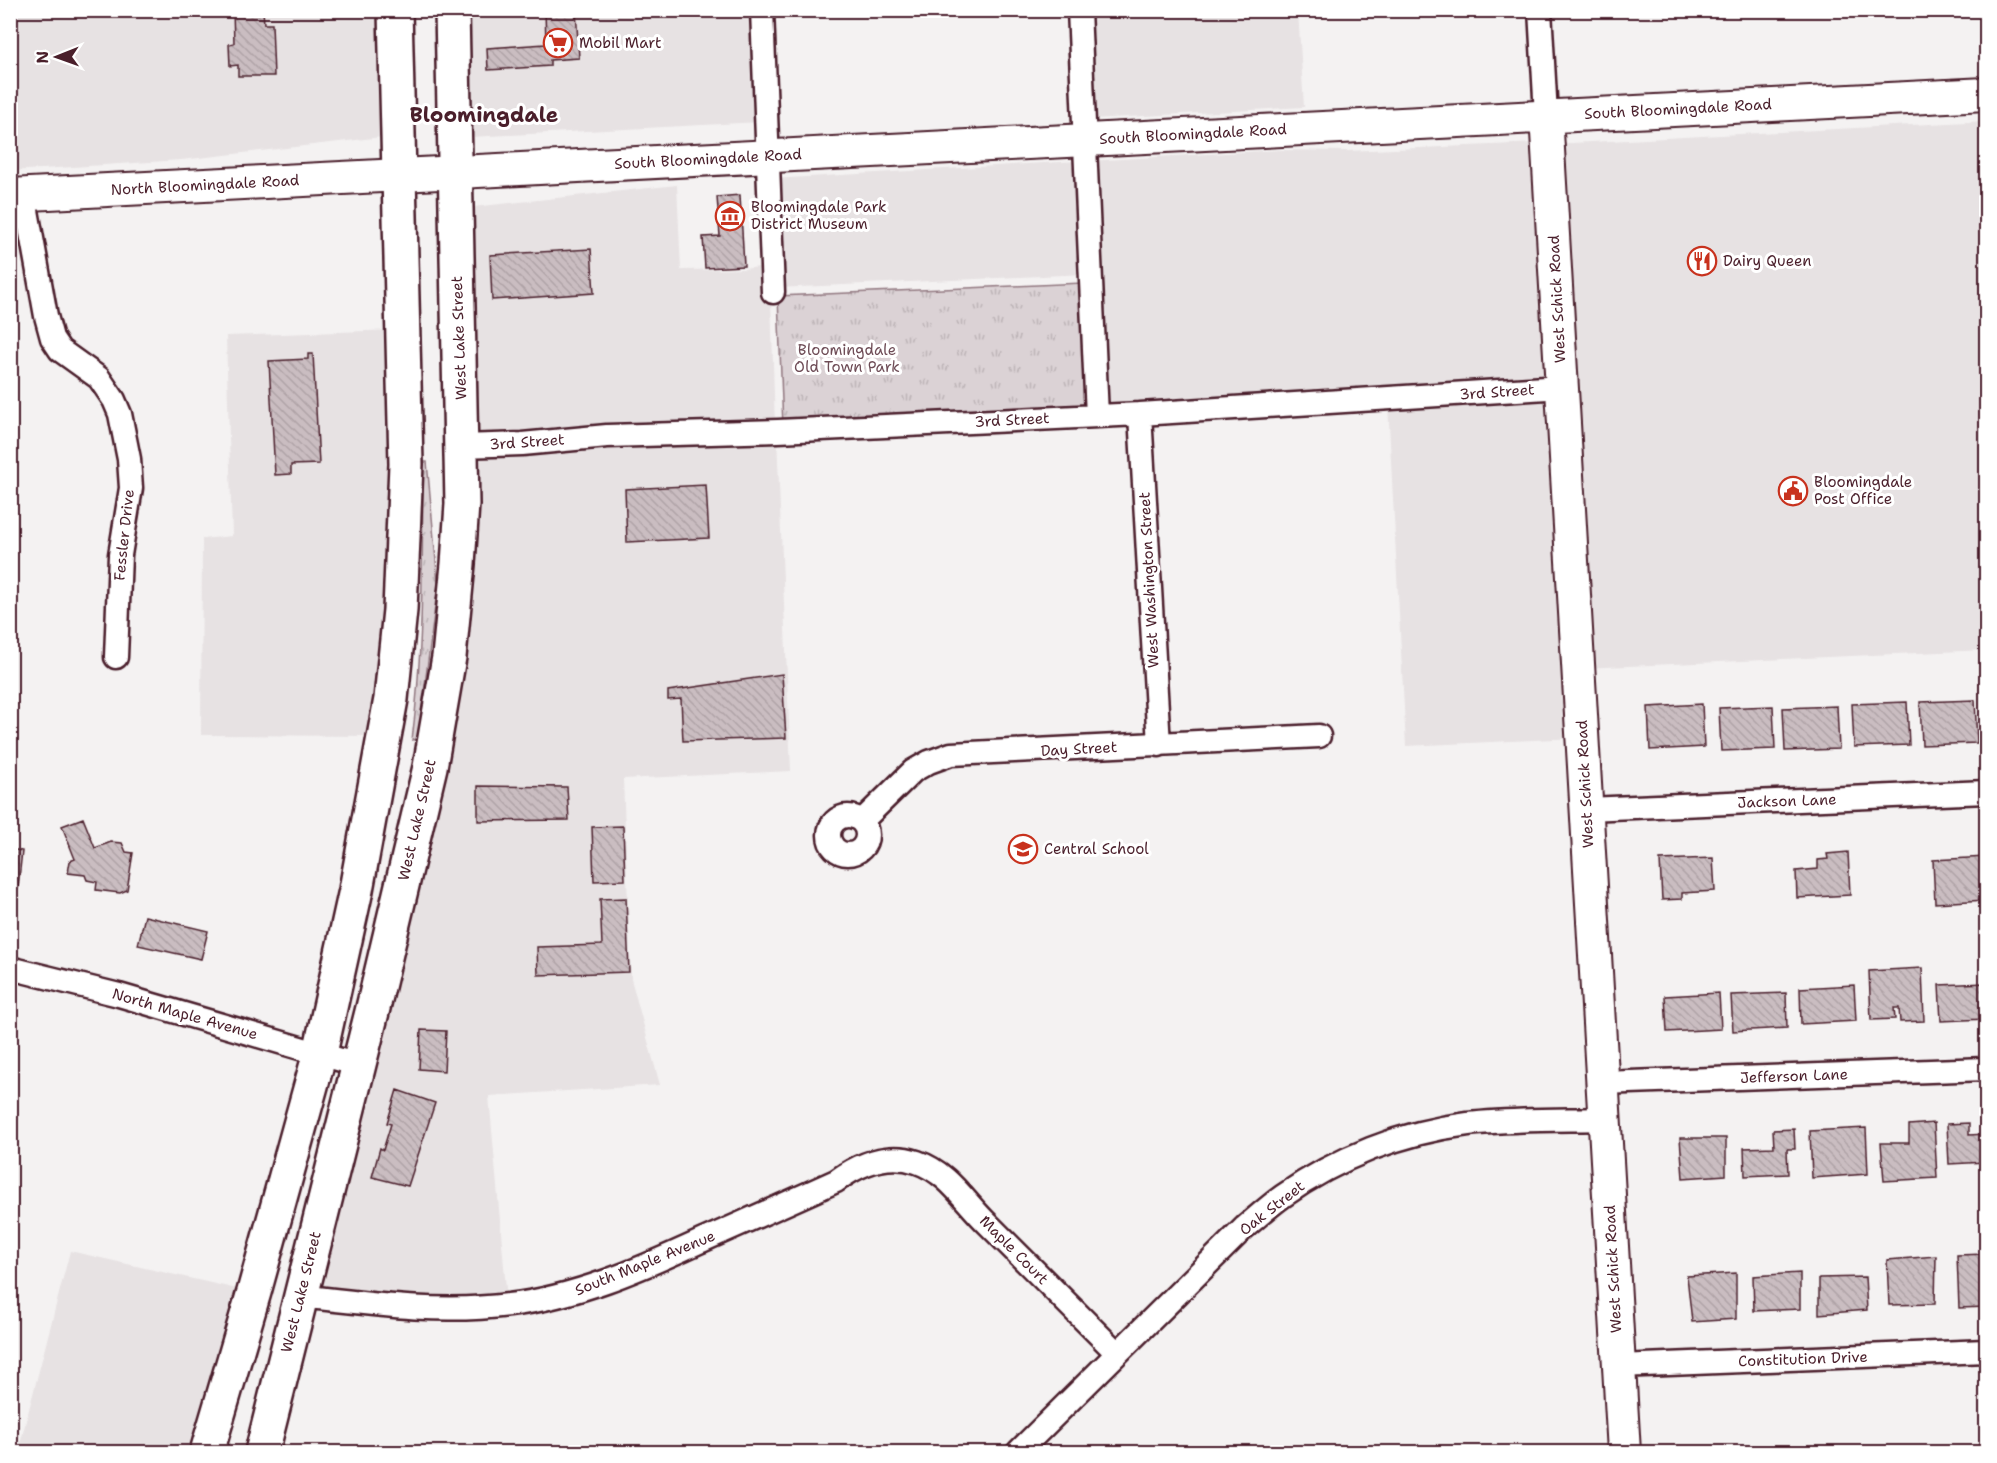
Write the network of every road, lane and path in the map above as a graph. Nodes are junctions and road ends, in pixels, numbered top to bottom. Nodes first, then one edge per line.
1 (395, 10) edge
2 (452, 10) edge
3 (762, 10) edge
4 (1079, 10) edge
5 (1540, 10) edge
6 (1986, 94) edge
7 (1546, 115) junction
8 (1083, 140) junction
9 (767, 155) junction
10 (454, 173) junction
11 (400, 175) junction
12 (17, 194) edge
13 (772, 292) dead end
14 (1562, 387) junction
15 (1140, 414) junction
16 (1097, 416) junction
17 (461, 446) junction
18 (116, 657) dead end
19 (1319, 736) dead end
20 (1159, 745) junction
21 (1986, 792) edge
22 (1587, 809) junction
23 (862, 821) dead end
24 (10, 968) edge
25 (320, 1053) junction
26 (358, 1065) junction
27 (1986, 1070) edge
28 (1602, 1083) junction
29 (1605, 1119) junction
30 (904, 1160) joint
31 (300, 1296) junction
32 (1986, 1351) edge
33 (1117, 1353) junction
34 (1618, 1366) junction
35 (207, 1452) edge
36 (262, 1452) edge
37 (1018, 1452) edge
38 (1623, 1452) edge

1 - 11 main road
2 - 10 main road, West Lake Street
3 - 9 street
4 - 8 street
5 - 7 street
6 - 7 main road, South Bloomingdale Road
7 - 8 main road, South Bloomingdale Road
7 - 14 main road, West Schick Road
8 - 9 main road, South Bloomingdale Road
8 - 16 street
9 - 10 main road, South Bloomingdale Road
9 - 13 street
10 - 11 main road, South Bloomingdale Road
10 - 17 main road, West Lake Street
11 - 12 main road, North Bloomingdale Road
11 - 25 main road
12 - 18 street, Fessler Drive
14 - 15 street, 3rd Street
14 - 22 main road, West Schick Road
15 - 16 street, 3rd Street
15 - 20 street, West Washington Street
16 - 17 street, 3rd Street
17 - 26 main road, West Lake Street
19 - 20 street, Day Street
20 - 23 street, Day Street
21 - 22 street, Jackson Lane
22 - 28 main road, West Schick Road
24 - 25 street, North Maple Avenue
25 - 26 street, North Maple Avenue
25 - 35 main road
26 - 31 main road, West Lake Street
27 - 28 street, Jefferson Lane
28 - 29 main road, West Schick Road
29 - 33 street, Oak Street
29 - 34 main road, West Schick Road
30 - 31 street, South Maple Avenue
30 - 33 street, Maple Court
31 - 36 main road, West Lake Street
32 - 34 street, Constitution Drive
33 - 37 street, Oak Street
34 - 38 main road, West Schick Road

